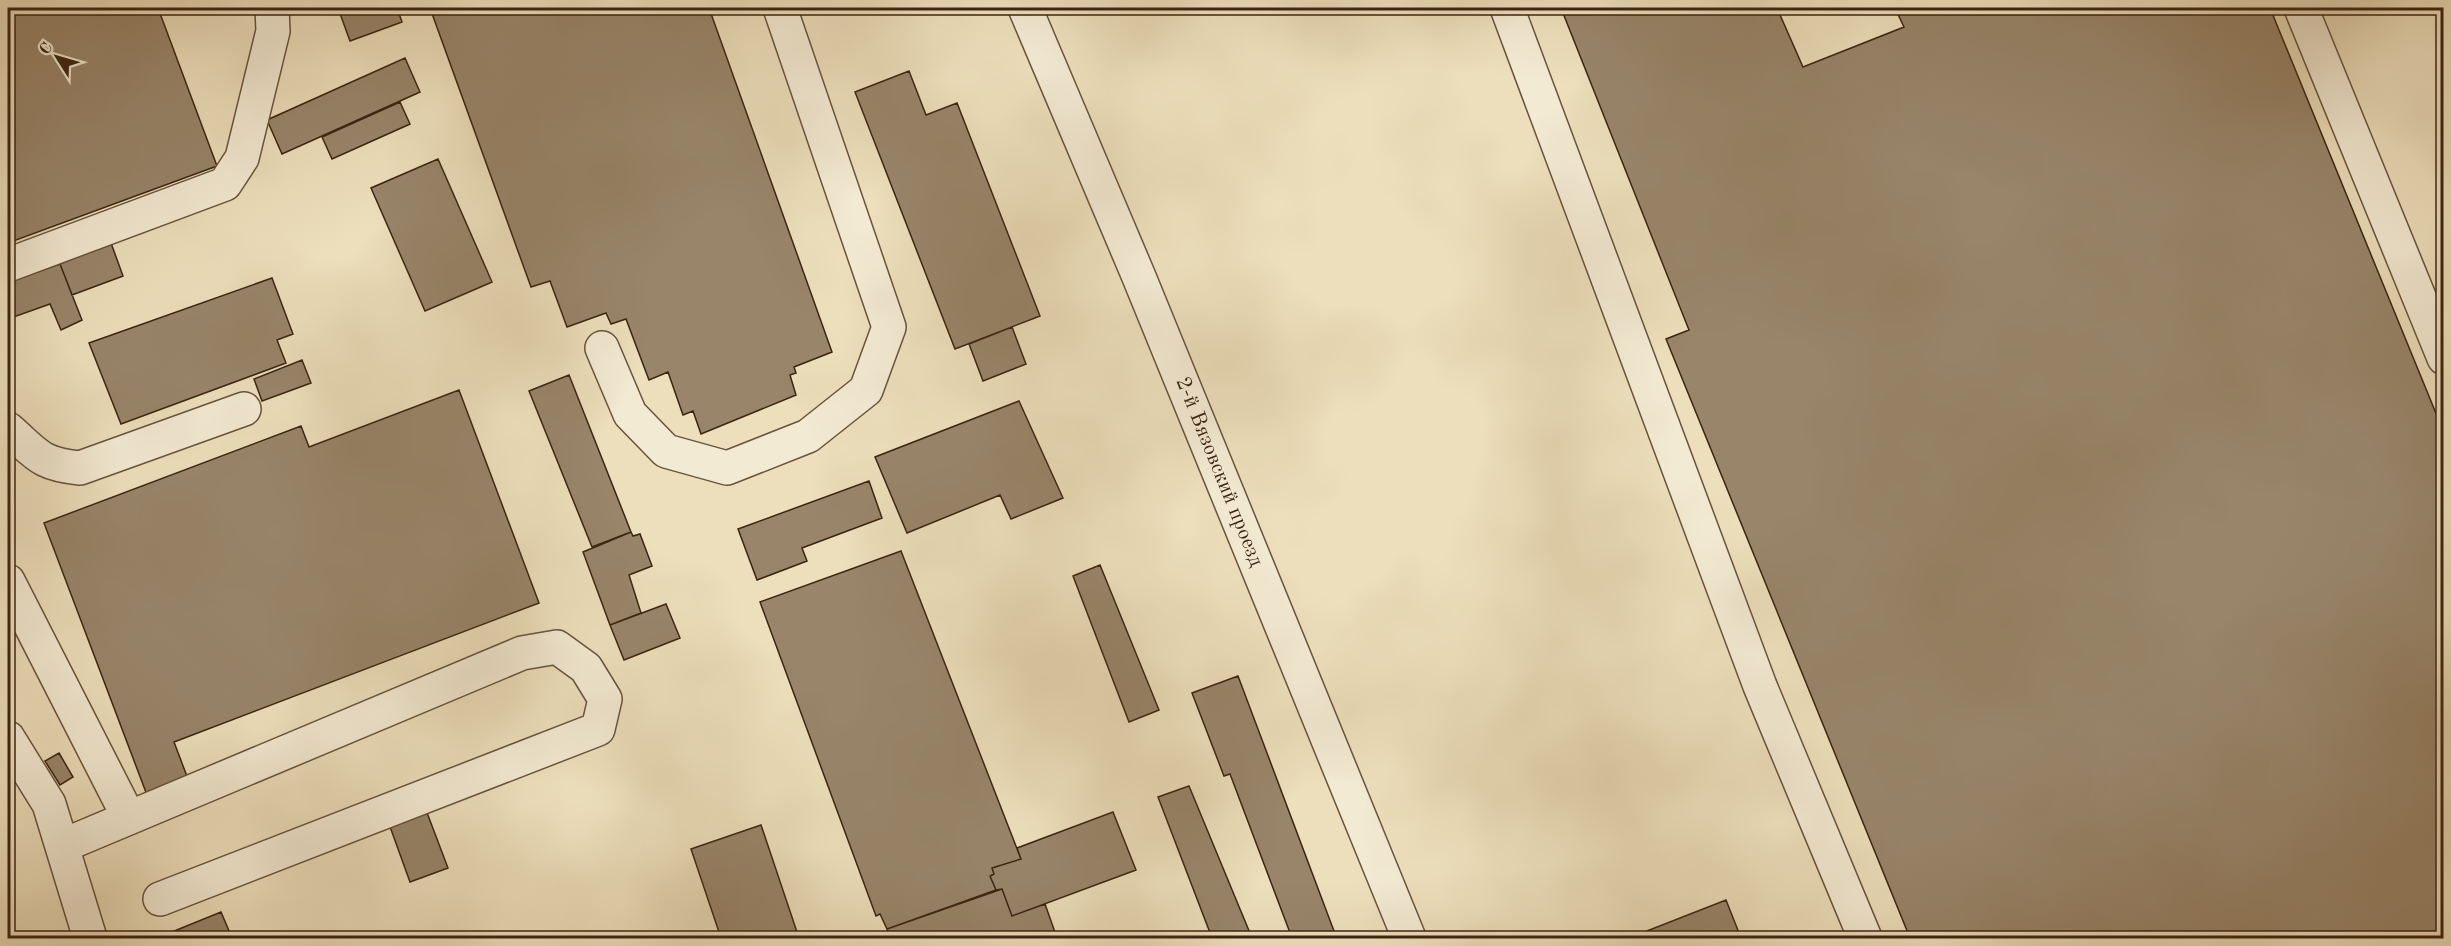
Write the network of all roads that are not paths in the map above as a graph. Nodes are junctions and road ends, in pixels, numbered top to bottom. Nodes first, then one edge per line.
1 (272, 8) edge
2 (780, 8) edge
3 (1025, 8) edge
4 (1507, 8) edge
5 (2301, 8) edge
6 (8, 265) edge
7 (602, 348) dead end
8 (2444, 358) edge
9 (244, 409) dead end
10 (8, 429) edge
11 (8, 581) edge
12 (8, 738) edge
13 (129, 818) junction
14 (62, 846) junction
15 (160, 899) dead end
16 (90, 939) edge
17 (1409, 939) edge
18 (1865, 939) edge

1 - 6 street
2 - 7 street
3 - 17 street, 2-й Вязовский проезд
4 - 18 street
5 - 8 street
9 - 10 street
11 - 13 street
12 - 14 street
13 - 14 street
13 - 15 street
14 - 16 street

